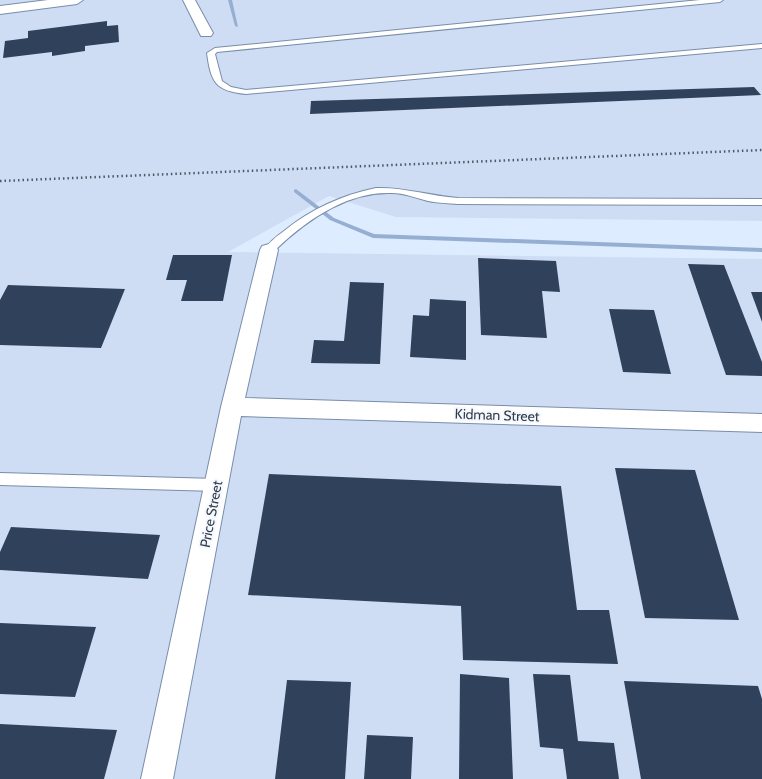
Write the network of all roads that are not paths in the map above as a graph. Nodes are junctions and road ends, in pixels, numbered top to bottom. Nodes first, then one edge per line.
1 (77, 0) edge
2 (189, 0) edge
3 (720, 0) edge
4 (0, 10) edge
5 (206, 33) dead end
6 (762, 46) edge
7 (762, 202) edge
8 (269, 250) joint
9 (232, 407) junction
10 (762, 423) edge
11 (0, 479) edge
12 (216, 485) junction
13 (157, 779) edge

1 - 4 street
2 - 5 street
3 - 6 lane
7 - 8 lane
8 - 9 street, Price Street
9 - 10 street, Kidman Street
9 - 12 street, Price Street
11 - 12 lane
12 - 13 street, Price Street

